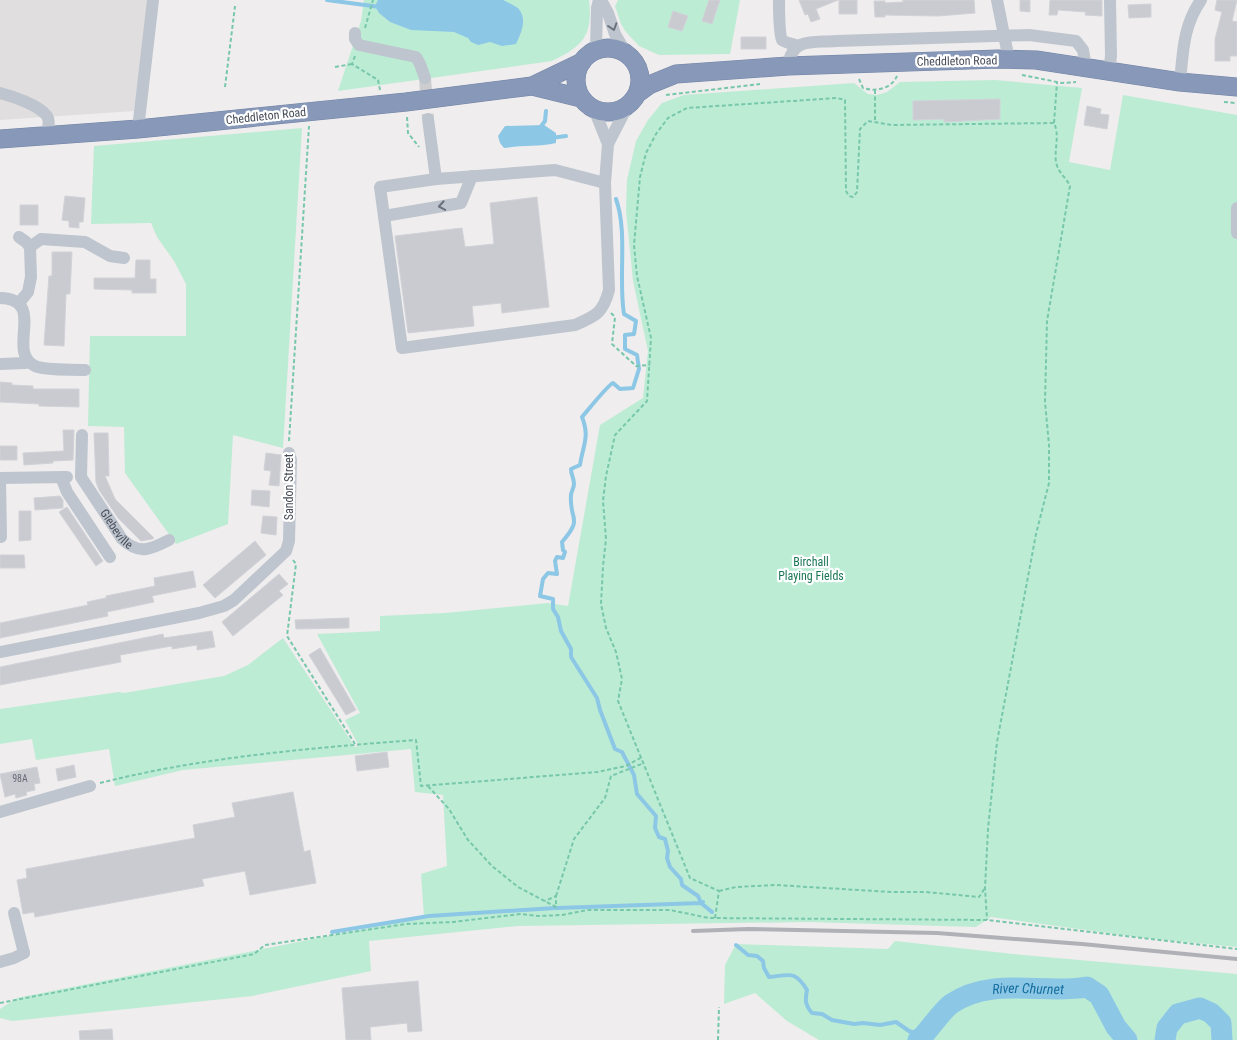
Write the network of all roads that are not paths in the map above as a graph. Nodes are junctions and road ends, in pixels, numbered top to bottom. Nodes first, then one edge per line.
1 (600, 0) edge
2 (779, 0) edge
3 (997, 0) edge
4 (1110, 0) edge
5 (1201, 0) edge
6 (153, 4) edge
7 (166, 8) dead end
8 (1003, 35) junction
9 (357, 39) road end
10 (798, 46) junction
11 (596, 50) junction
12 (630, 57) junction
13 (582, 62) junction
14 (788, 66) junction
15 (1013, 67) junction
16 (1109, 71) junction
17 (676, 74) junction
18 (1082, 75) junction
19 (425, 78) tunnel mouth
20 (1180, 82) junction
21 (532, 86) junction
22 (1237, 86) edge
23 (0, 93) edge
24 (633, 99) junction
25 (588, 104) junction
26 (428, 119) tunnel mouth
27 (138, 129) junction
28 (46, 136) junction
29 (0, 139) edge
30 (608, 144) junction
31 (472, 176) junction
32 (436, 179) junction
33 (605, 182) junction
34 (1237, 208) edge
35 (384, 216) junction
36 (1237, 234) edge
37 (19, 237) dead end
38 (30, 247) junction
39 (124, 258) dead end
40 (0, 298) edge
41 (19, 303) junction
42 (28, 361) junction
43 (0, 364) edge
44 (84, 370) dead end
45 (82, 435) dead end
46 (288, 453) road end
47 (61, 477) junction
48 (81, 477) junction
49 (0, 478) edge
50 (1, 537) edge
51 (169, 540) dead end
52 (110, 557) dead end
53 (0, 652) edge
54 (90, 786) road end
55 (0, 812) edge
56 (14, 913) dead end
57 (0, 953) edge
58 (24, 953) junction
59 (0, 962) edge

1 - 11 street
1 -> 12 street
2 - 10 street
3 - 8 street
4 - 16 street
5 - 20 street
6 - 7 street
6 - 27 street
8 - 10 street
8 - 15 street
8 - 18 street
9 - 19 street
10 - 14 street
11 - 12 highway, Cheddleton Road
11 - 13 highway, Cheddleton Road
12 - 17 highway, Cheddleton Road
12 - 24 highway
13 - 21 highway, Cheddleton Road
13 - 25 highway
14 - 15 highway, Cheddleton Road
14 - 17 highway, Cheddleton Road
15 - 18 highway, Cheddleton Road
16 - 18 highway, Cheddleton Road
16 - 20 highway, Cheddleton Road
17 - 24 highway, Cheddleton Road
20 - 22 highway, Cheddleton Road
21 - 25 highway, Cheddleton Road
21 - 27 highway, Cheddleton Road
23 - 28 street
24 - 25 highway, Cheddleton Road
24 - 30 street
25 - 30 street
26 - 32 street
27 - 28 highway, Cheddleton Road
28 - 29 highway, Cheddleton Road
30 - 33 street
31 - 32 street
31 - 33 street
31 -> 35 street
32 - 35 street
33 - 35 street
34 - 36 street
37 - 38 street
38 - 39 street
38 - 41 street
40 - 41 street
41 - 42 street
42 - 43 street
42 - 44 street
45 - 48 street
46 - 53 street, Sandon Street
47 - 48 street
47 - 49 street
47 - 52 street, Glebeville
48 - 51 street, Glebeville
49 - 50 street
54 - 55 street
56 - 58 street
57 - 58 street
58 - 59 street

